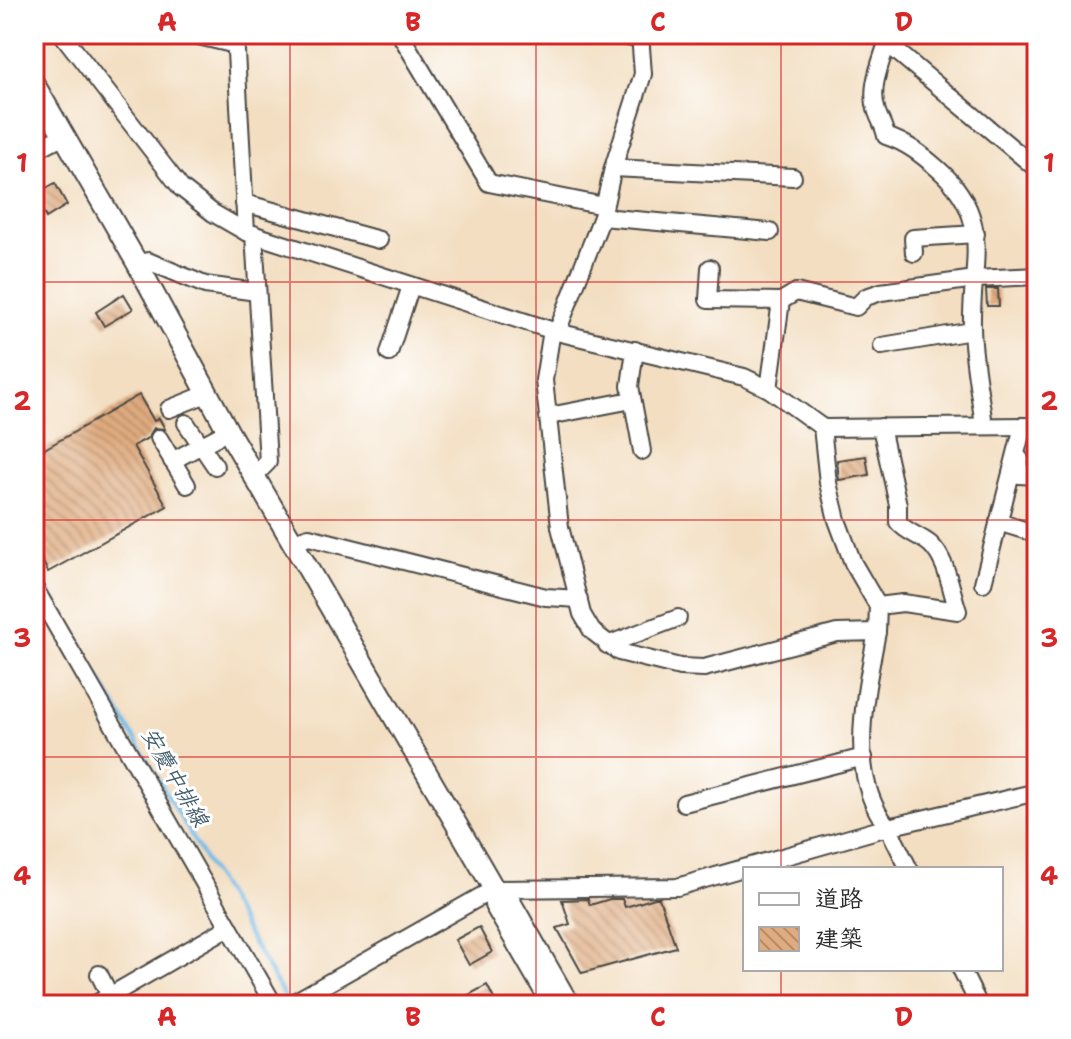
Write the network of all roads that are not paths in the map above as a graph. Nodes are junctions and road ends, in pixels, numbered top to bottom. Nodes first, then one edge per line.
1 (62, 34) edge
2 (190, 34) edge
3 (400, 34) edge
4 (614, 34) edge
5 (640, 37) edge
6 (882, 38) edge
7 (236, 39) edge
8 (34, 84) edge
9 (64, 135) junction
10 (34, 151) edge
11 (613, 168) junction
12 (1037, 169) edge
13 (793, 177) dead end
14 (244, 203) junction
15 (603, 212) junction
16 (770, 232) dead end
17 (250, 233) junction
18 (976, 234) junction
19 (379, 240) dead end
20 (914, 253) dead end
21 (137, 263) junction
22 (710, 268) dead end
23 (1037, 276) edge
24 (975, 279) junction
25 (411, 286) junction
26 (257, 292) junction
27 (781, 301) junction
28 (554, 331) junction
29 (972, 331) junction
30 (882, 346) dead end
31 (635, 350) junction
32 (389, 353) dead end
33 (769, 389) junction
34 (209, 393) junction
35 (632, 400) junction
36 (169, 409) dead end
37 (549, 416) junction
38 (186, 423) dead end
39 (984, 426) junction
40 (822, 427) junction
41 (881, 427) junction
42 (1027, 430) edge
43 (228, 431) junction
44 (159, 438) dead end
45 (200, 446) junction
46 (642, 451) dead end
47 (172, 461) junction
48 (215, 466) dead end
49 (255, 475) junction
50 (1037, 476) edge
51 (187, 485) dead end
52 (998, 522) junction
53 (1037, 534) edge
54 (293, 542) junction
55 (983, 583) dead end
56 (34, 587) edge
57 (579, 599) junction
58 (878, 606) junction
59 (678, 618) dead end
60 (877, 632) junction
61 (607, 645) junction
62 (864, 757) junction
63 (1037, 792) edge
64 (684, 803) dead end
65 (888, 827) junction
66 (747, 867) edge
67 (908, 867) edge
68 (743, 868) edge
69 (494, 889) junction
70 (229, 927) junction
71 (962, 971) edge
72 (99, 974) dead end
73 (106, 1002) edge
74 (274, 1005) edge
75 (289, 1005) edge
76 (553, 1005) edge
77 (569, 1005) edge
78 (979, 1005) edge

1 - 17 street
2 - 7 street
3 - 15 street
4 - 5 street
5 - 11 street
6 - 12 street
6 - 18 street
7 - 14 street
8 - 9 main road
9 - 10 street
9 - 21 main road
11 - 13 street
11 - 15 street
14 - 17 street
14 - 19 street
15 - 16 street
15 - 28 street
17 - 25 street
17 - 26 street
18 - 20 street
18 - 24 street
21 - 26 street
21 - 34 main road
22 - 27 street
23 - 24 street
24 - 27 street
24 - 29 street
25 - 28 street
25 - 32 street
26 - 49 street
27 - 33 street
28 - 31 street
28 - 37 street
29 - 30 street
29 - 39 street
31 - 33 street
31 - 35 street
33 - 40 street
34 - 36 street
34 - 43 main road
35 - 37 street
35 - 46 street
37 - 57 street
38 - 45 street
39 - 41 street
39 - 42 street
40 - 41 street
40 - 58 street
41 - 58 street
42 - 50 street
42 - 52 street
43 - 45 street
43 - 49 main road
44 - 47 street
45 - 47 street
45 - 48 street
47 - 51 street
49 - 54 main road
52 - 53 street
52 - 55 street
54 - 57 street
54 - 69 main road
56 - 70 street
57 - 61 street
58 - 60 street
59 - 61 street
60 - 61 street
60 - 62 street
62 - 64 street
62 - 65 street
63 - 65 street
65 - 66 street
65 - 67 street
68 - 69 street
69 - 75 street
69 - 76 main road
69 - 77 main road
70 - 73 street
70 - 74 street
71 - 78 street
72 - 73 street

